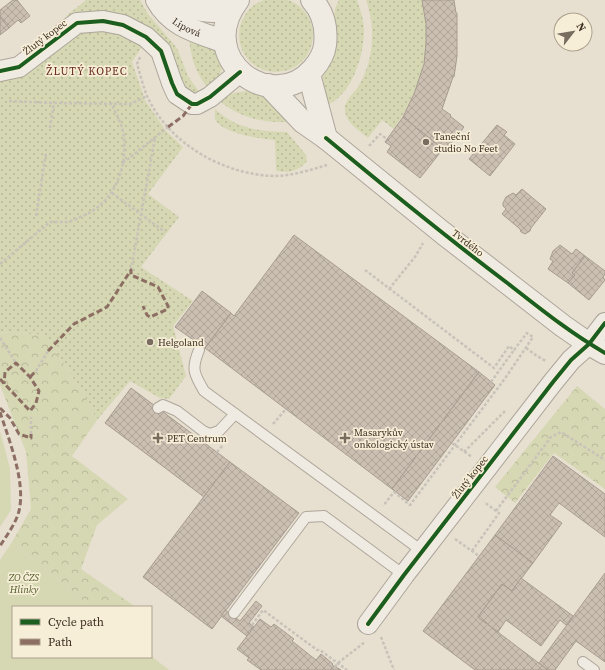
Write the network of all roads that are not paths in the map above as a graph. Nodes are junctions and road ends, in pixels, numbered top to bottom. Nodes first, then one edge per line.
1 (157, 0) edge
2 (181, 0) edge
3 (317, 2) edge
4 (234, 5) edge
5 (225, 42) junction
6 (0, 71) edge
7 (240, 72) junction
8 (309, 74) junction
9 (268, 85) junction
10 (326, 138) junction
11 (605, 323) edge
12 (597, 348) edge
13 (199, 350) dead end
14 (158, 408) dead end
15 (235, 414) junction
16 (422, 551) junction
17 (404, 575) junction
18 (234, 614) dead end
19 (371, 632) road end
20 (583, 662) dead end
21 (594, 670) edge

1 - 5 street, Lipová
2 - 4 street, Lipová
3 - 8 street
4 - 5 street
5 - 7 street
6 - 7 street, Žlutý kopec
7 - 9 street
8 - 9 street
8 - 10 street
9 - 10 street, Tvrdého
10 - 12 street, Tvrdého
11 - 12 street, Žlutý kopec
12 - 16 street, Žlutý kopec
13 - 15 lane
14 - 15 lane
15 - 16 lane
16 - 17 street, Žlutý kopec
17 - 18 lane
17 - 19 street, Žlutý kopec
20 - 21 lane

